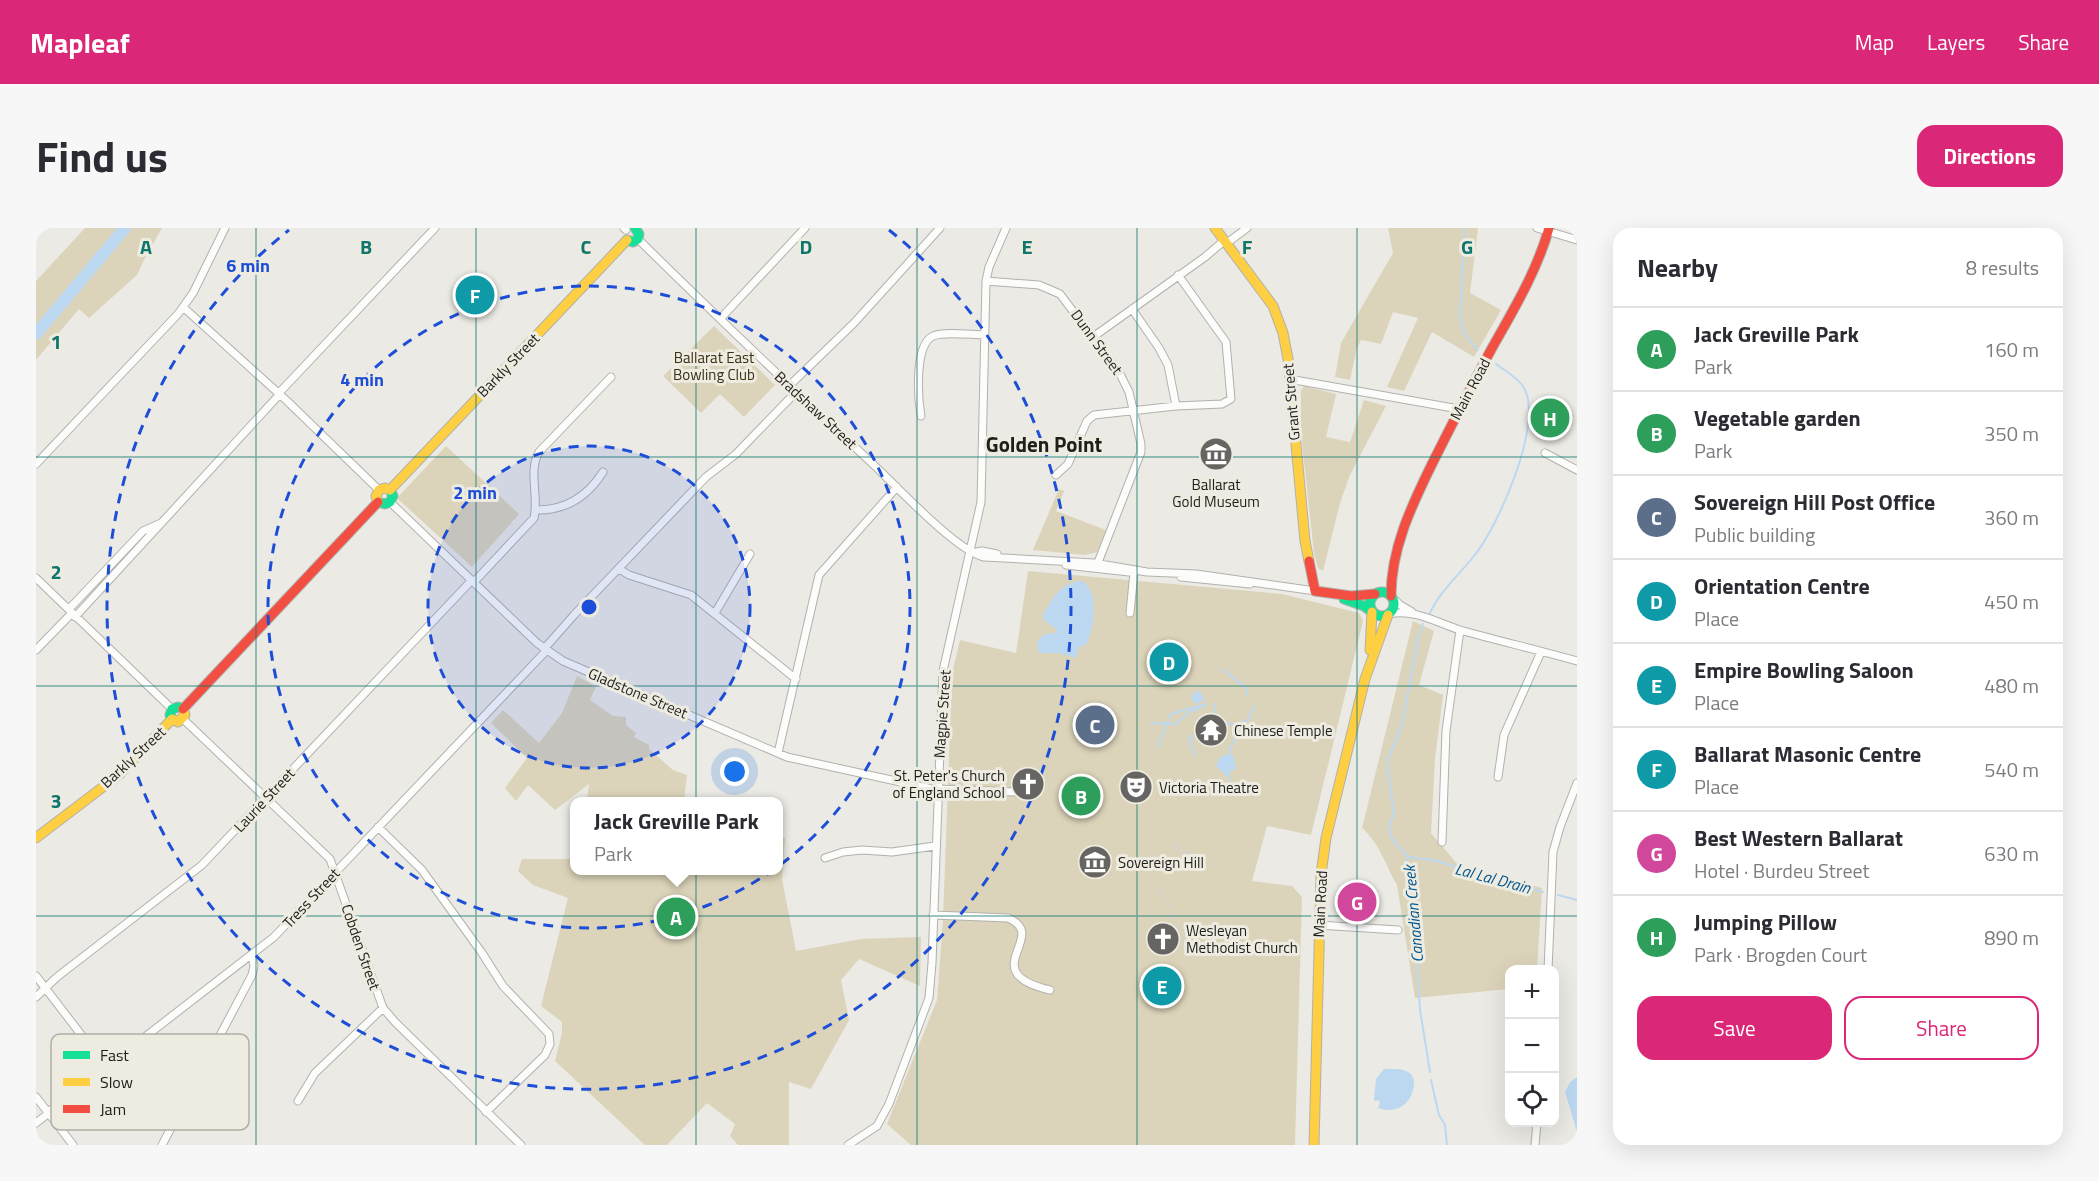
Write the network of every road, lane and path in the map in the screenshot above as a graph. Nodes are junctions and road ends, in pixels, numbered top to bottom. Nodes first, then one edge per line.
1 (225, 228) edge
2 (631, 228) edge
3 (805, 228) edge
4 (940, 228) edge
5 (1006, 228) edge
6 (1215, 228) edge
7 (1247, 228) edge
8 (1537, 228) edge
9 (433, 229) edge
10 (1549, 230) edge
11 (638, 239) junction
12 (627, 240) junction
13 (1577, 240) edge
14 (1226, 241) junction
15 (1179, 275) junction
16 (986, 281) junction
17 (183, 307) junction
18 (1132, 309) junction
19 (720, 319) junction
20 (985, 335) junction
21 (1093, 337) junction
22 (611, 377) dead end
23 (1289, 379) junction
24 (790, 386) junction
25 (796, 392) junction
26 (279, 395) junction
27 (1176, 406) junction
28 (1460, 410) junction
29 (1134, 411) junction
30 (921, 416) dead end
31 (1545, 453) dead end
32 (36, 464) edge
33 (1577, 470) edge
34 (603, 472) dead end
35 (1056, 475) dead end
36 (897, 487) junction
37 (379, 490) junction
38 (390, 490) junction
39 (378, 502) junction
40 (390, 502) junction
41 (535, 510) junction
42 (970, 553) junction
43 (1396, 553) junction
44 (750, 554) dead end
45 (1097, 566) junction
46 (619, 569) junction
47 (1134, 572) junction
48 (1147, 572) junction
49 (36, 578) edge
50 (473, 581) junction
51 (1317, 591) junction
52 (1375, 593) junction
53 (1391, 596) junction
54 (1372, 612) junction
55 (72, 613) junction
56 (715, 613) junction
57 (1130, 613) dead end
58 (1388, 614) junction
59 (1420, 616) junction
60 (1460, 630) junction
61 (36, 650) edge
62 (545, 650) junction
63 (1542, 651) junction
64 (1577, 661) edge
65 (1368, 668) junction
66 (796, 679) junction
67 (176, 713) junction
68 (183, 719) joint
69 (778, 753) junction
70 (1498, 777) dead end
71 (1577, 783) edge
72 (937, 790) junction
73 (1016, 792) dead end
74 (266, 798) junction
75 (378, 827) junction
76 (36, 838) edge
77 (1442, 842) dead end
78 (935, 846) junction
79 (825, 858) dead end
80 (336, 873) junction
81 (933, 915) junction
82 (1318, 925) junction
83 (1398, 930) dead end
84 (252, 956) junction
85 (1548, 965) edge
86 (36, 976) edge
87 (45, 988) junction
88 (1050, 990) dead end
89 (36, 997) edge
90 (383, 1008) junction
91 (81, 1034) edge
92 (149, 1034) edge
93 (221, 1034) edge
94 (36, 1097) edge
95 (298, 1101) dead end
96 (51, 1111) edge
97 (486, 1112) junction
98 (48, 1113) junction
99 (51, 1117) edge
100 (36, 1123) edge
101 (1537, 1127) edge
102 (61, 1130) edge
103 (170, 1130) edge
104 (73, 1145) edge
105 (162, 1145) edge
106 (521, 1145) edge
107 (848, 1145) edge
108 (1314, 1145) edge
109 (1535, 1145) edge

1 - 17 street
2 - 11 main road
2 - 12 main road
3 - 19 street
4 - 24 street
5 - 16 street, Magpie Street
6 - 14 main road, Grant Street
7 - 14 street
8 - 10 street
9 - 26 street
10 - 13 street
10 - 28 main road, Main Road
11 - 12 main road
11 - 19 street, Bradshaw Street
12 - 38 main road, Barkly Street
14 - 15 street
14 - 23 main road, Grant Street
15 - 18 street
15 - 27 street
16 - 20 street, Magpie Street
16 - 21 street, Dunn Street
17 - 26 street
17 - 32 street
18 - 21 street
18 - 27 street
19 - 24 street, Bradshaw Street
20 - 30 street
20 - 42 street, Magpie Street
21 - 29 street, Dunn Street
22 - 41 street
23 - 28 street
23 - 51 main road, Grant Street
24 - 25 street, Bradshaw Street
25 - 36 street, Bradshaw Street
25 - 46 street, Tress Street
26 - 37 street
26 - 55 street
27 - 29 street
28 - 43 main road, Main Road
29 - 35 street
29 - 45 street, Dunn Street
31 - 33 street
34 - 41 street
36 - 42 street, Bradshaw Street
36 - 66 street
37 - 38 main road
37 - 39 main road
38 - 40 main road
39 - 40 main road
39 - 67 main road, Barkly Street
40 - 50 street, Gladstone Street
41 - 50 street, Laurie Street
42 - 45 street
42 - 72 street, Magpie Street
43 - 52 main road, Main Road
43 - 53 main road, Main Road
44 - 56 street
45 - 47 street
45 - 48 street
46 - 56 street
46 - 62 street, Tress Street
47 - 48 street
47 - 57 street
48 - 51 street
49 - 55 street
50 - 62 street, Gladstone Street
50 - 74 street, Laurie Street
51 - 52 main road
51 - 54 main road
52 - 53 main road
52 - 54 main road
53 - 58 main road
53 - 59 street
54 - 58 main road
54 - 65 main road, Main Road
55 - 61 street
55 - 67 street
56 - 66 street
58 - 59 street
58 - 65 main road, Main Road
59 - 60 street
60 - 63 street
60 - 77 street
62 - 69 street, Gladstone Street
62 - 75 street, Tress Street
63 - 64 street
63 - 70 street
65 - 82 main road, Main Road
66 - 69 street
67 - 68 main road
67 - 76 main road, Barkly Street
68 - 74 street, Cobden Street
69 - 72 street, Gladstone Street
71 - 85 street
72 - 73 street, Gladstone Street
72 - 78 street, Magpie Street
74 - 80 street, Cobden Street
74 - 87 street, Laurie Street
75 - 80 street, Tress Street
75 - 97 street
78 - 79 street
78 - 81 street, Magpie Street
80 - 84 street, Tress Street
80 - 90 street, Cobden Street
81 - 88 street
81 - 107 street, Magpie Street
82 - 83 street
82 - 108 main road, Main Road
84 - 92 street, Tress Street
84 - 93 street
86 - 87 street
87 - 89 street, Laurie Street
87 - 91 street
90 - 95 street
90 - 97 street, Cobden Street
94 - 98 street
96 - 98 street, Tress Street
97 - 106 street, Cobden Street
98 - 99 street
98 - 100 street, Tress Street
101 - 109 street
102 - 104 street
103 - 105 street

